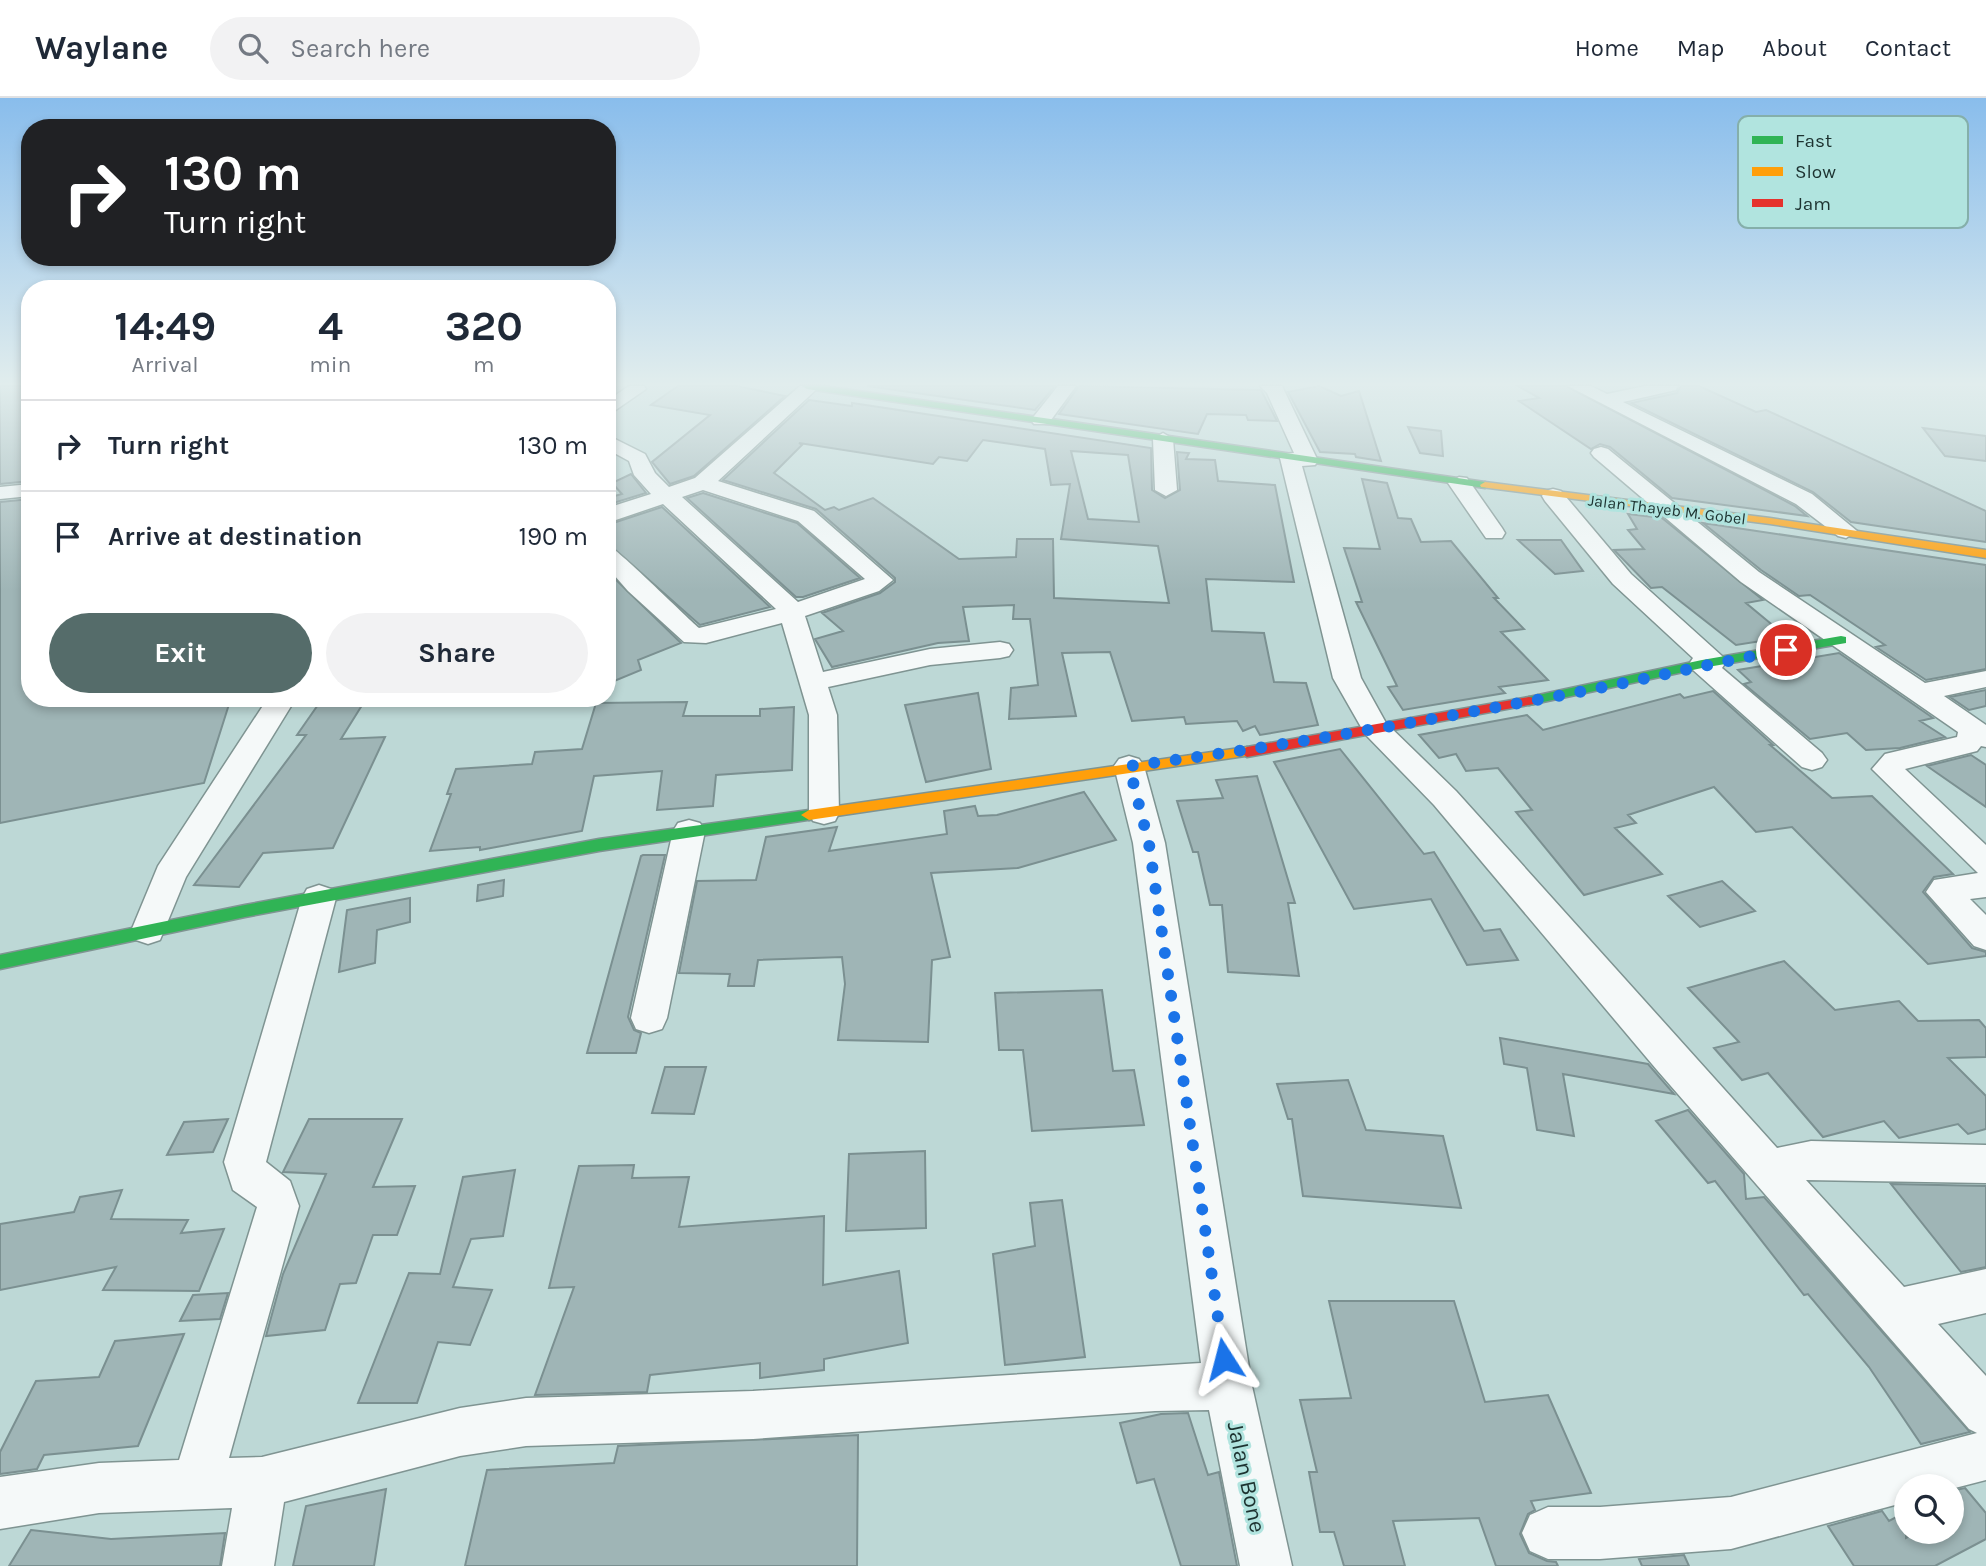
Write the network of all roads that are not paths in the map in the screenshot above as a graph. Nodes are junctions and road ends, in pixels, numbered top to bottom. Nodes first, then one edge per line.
1 (632, 455) edge
2 (734, 455) edge
3 (1164, 455) edge
4 (1263, 455) edge
5 (1297, 455) edge
6 (1603, 455) edge
7 (1715, 455) edge
8 (1299, 460) junction
9 (1459, 482) junction
10 (703, 483) junction
11 (1166, 490) dead end
12 (21, 492) edge
13 (0, 493) edge
14 (1553, 496) junction
15 (669, 497) junction
16 (1667, 508) junction
17 (616, 513) edge
18 (1846, 531) junction
19 (1494, 533) dead end
20 (1986, 554) edge
21 (616, 562) edge
22 (792, 612) junction
23 (1841, 640) junction
24 (1000, 650) dead end
25 (1707, 663) junction
26 (1986, 679) edge
27 (815, 682) junction
28 (1919, 693) junction
29 (280, 707) edge
30 (1375, 728) junction
31 (1979, 733) edge
32 (1812, 760) dead end
33 (1129, 766) junction
34 (824, 813) junction
35 (689, 831) junction
36 (1986, 864) edge
37 (1986, 885) edge
38 (319, 898) junction
39 (148, 931) junction
40 (1986, 937) edge
41 (0, 962) edge
42 (649, 1018) dead end
43 (1986, 1164) edge
44 (1769, 1169) junction
45 (1986, 1291) edge
46 (1896, 1311) junction
47 (1228, 1386) junction
48 (1986, 1412) edge
49 (1986, 1455) edge
50 (262, 1482) junction
51 (195, 1486) junction
52 (0, 1503) edge
53 (1548, 1533) dead end
54 (248, 1566) edge
55 (1266, 1566) edge

1 - 15 street
2 - 10 street
3 - 11 street
4 - 8 street, Jalan Thayeb M. Gobel
5 - 8 street
6 - 16 street
7 - 18 street
8 - 9 street, Jalan Thayeb M. Gobel
8 - 30 street
9 - 14 street, Jalan Thayeb M. Gobel
9 - 19 street
10 - 15 street
10 - 22 street
12 - 13 street
14 - 16 street, Jalan Thayeb M. Gobel
14 - 25 street
15 - 17 street
15 - 22 street
16 - 18 street, Jalan Thayeb M. Gobel
16 - 23 street
18 - 20 street, Jalan Thayeb M. Gobel
21 - 22 street
22 - 27 street
23 - 25 street
23 - 28 street
24 - 27 street
25 - 30 street
25 - 32 street
26 - 28 street
27 - 34 street
28 - 31 street
29 - 39 street
30 - 33 street
30 - 44 street
31 - 36 street
33 - 34 street
33 - 47 street, Jalan Bone
34 - 35 street
35 - 38 street
35 - 42 street
37 - 40 street
38 - 39 street
38 - 51 street
39 - 41 street
43 - 44 street
44 - 46 street
45 - 46 street
46 - 48 street
47 - 50 street
47 - 55 street, Jalan Bone
49 - 53 street
50 - 51 street
50 - 54 street
51 - 52 street

